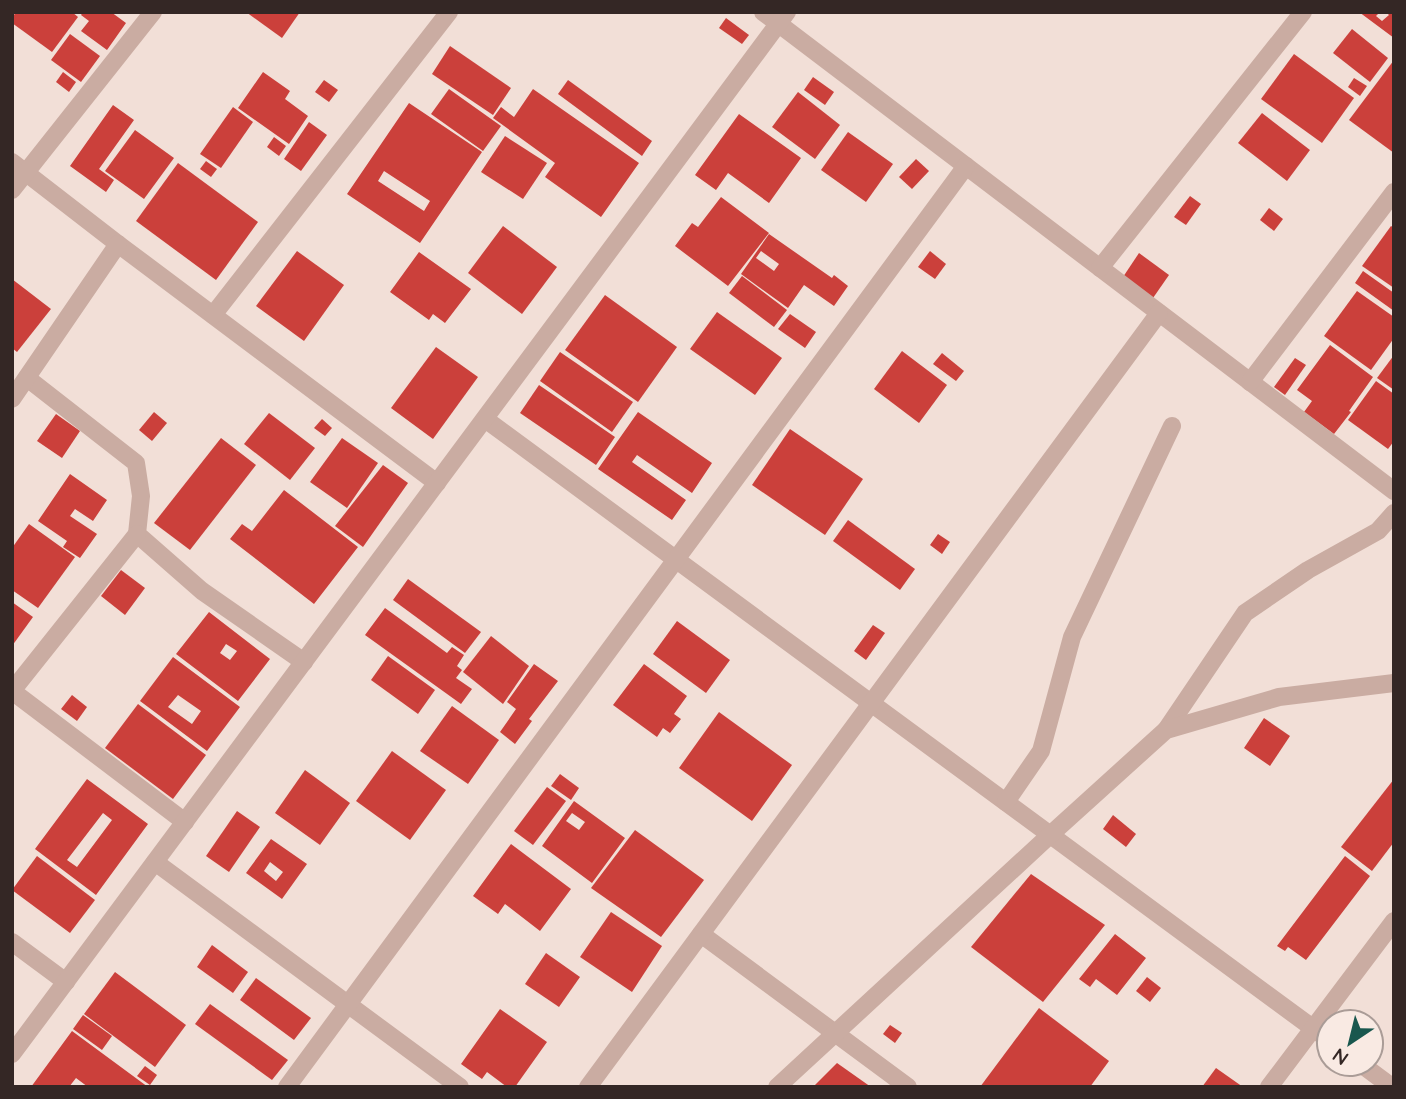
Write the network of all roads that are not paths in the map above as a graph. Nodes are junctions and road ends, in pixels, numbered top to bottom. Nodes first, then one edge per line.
1 (153, 12) edge
2 (449, 12) edge
3 (763, 12) edge
4 (1303, 12) edge
5 (783, 18) edge
6 (966, 166) junction
7 (19, 167) edge
8 (12, 190) edge
9 (1394, 192) edge
10 (118, 244) junction
11 (1100, 268) junction
12 (1159, 313) junction
13 (213, 315) junction
14 (27, 378) junction
15 (1250, 382) junction
16 (12, 399) edge
17 (485, 419) junction
18 (1172, 426) dead end
19 (437, 483) junction
20 (1394, 490) edge
21 (1394, 513) edge
22 (137, 534) junction
23 (676, 559) junction
24 (304, 662) junction
25 (1394, 683) edge
26 (871, 703) junction
27 (1166, 730) junction
28 (1006, 802) junction
29 (185, 822) junction
30 (1050, 835) junction
31 (155, 862) junction
32 (1394, 921) edge
33 (701, 934) junction
34 (12, 942) edge
35 (66, 982) junction
36 (348, 1004) junction
37 (1313, 1028) junction
38 (835, 1033) junction
39 (12, 1054) edge
40 (287, 1087) edge
41 (460, 1087) edge
42 (588, 1087) edge
43 (777, 1087) edge
44 (908, 1087) edge
45 (1269, 1087) edge

1 - 7 street
2 - 13 street
3 - 5 street
4 - 11 street
5 - 6 street
5 - 17 street
6 - 11 street
6 - 23 street
7 - 8 street
7 - 10 street
9 - 15 street
10 - 13 street
10 - 14 street
11 - 12 street
12 - 15 street
12 - 26 street
13 - 19 street
14 - 16 street
14 - 22 street
15 - 20 street
17 - 19 street
17 - 23 street
18 - 28 street
19 - 24 street
21 - 27 street
22 - 24 street
22 - 29 street
23 - 26 street
23 - 36 street
24 - 29 street
25 - 27 street
26 - 28 street
26 - 33 street
27 - 30 street
28 - 30 street
29 - 31 street
30 - 37 street
30 - 38 street
31 - 35 street
31 - 36 street
32 - 37 street
33 - 38 street
33 - 42 street
34 - 35 street
35 - 39 street
36 - 40 street
36 - 41 street
37 - 45 street
38 - 43 street
38 - 44 street

